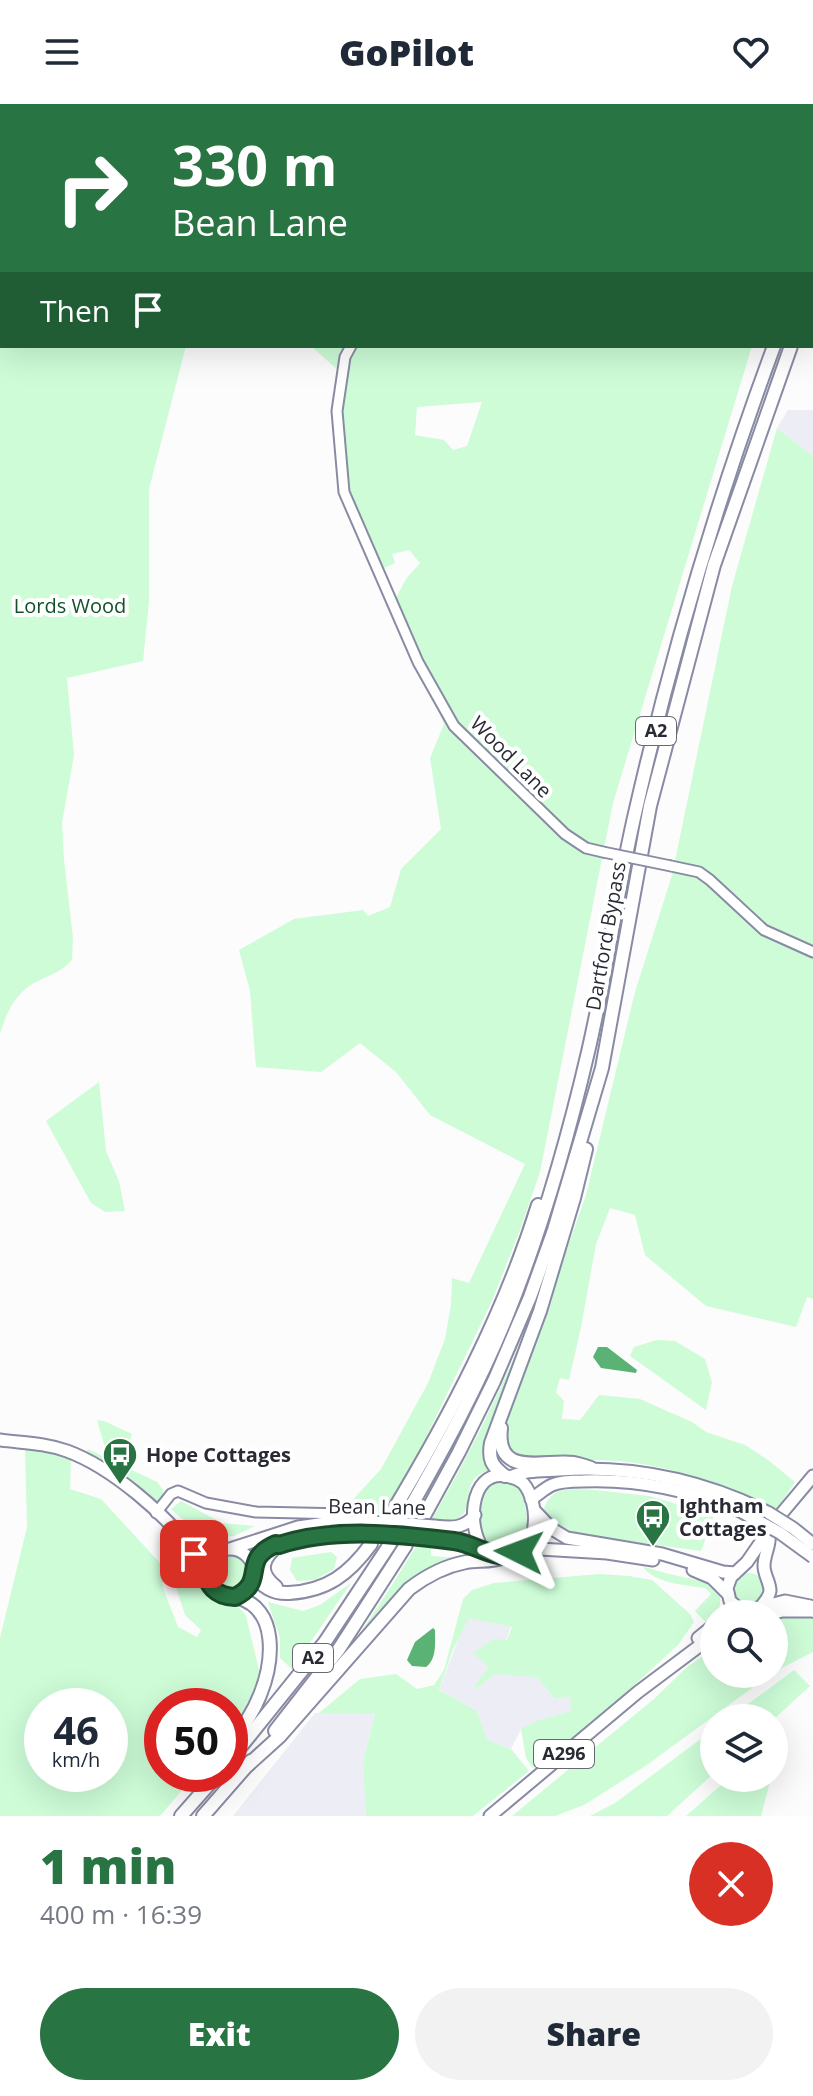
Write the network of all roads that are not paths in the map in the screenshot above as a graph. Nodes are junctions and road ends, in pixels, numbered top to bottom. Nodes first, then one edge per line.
1 (350, 348) edge
2 (773, 348) edge
3 (790, 348) edge
4 (813, 952) edge
5 (602, 1068) junction
6 (570, 1124) junction
7 (502, 1417) junction
8 (0, 1440) edge
9 (591, 1468) junction
10 (508, 1476) junction
11 (813, 1476) edge
12 (531, 1499) junction
13 (739, 1505) junction
14 (345, 1512) dead end
15 (156, 1513) junction
16 (782, 1513) dead end
17 (475, 1515) junction
18 (390, 1516) dead end
19 (405, 1517) dead end
20 (428, 1522) junction
21 (176, 1531) junction
22 (371, 1544) dead end
23 (390, 1544) dead end
24 (813, 1544) edge
25 (279, 1545) junction
26 (406, 1545) dead end
27 (523, 1548) junction
28 (226, 1550) junction
29 (486, 1552) junction
30 (504, 1557) junction
31 (813, 1557) edge
32 (254, 1570) junction
33 (737, 1572) junction
34 (766, 1577) junction
35 (209, 1583) junction
36 (288, 1593) junction
37 (728, 1596) junction
38 (235, 1597) junction
39 (727, 1600) edge
40 (730, 1600) edge
41 (767, 1600) edge
42 (788, 1611) edge
43 (813, 1611) edge
44 (700, 1637) edge
45 (700, 1646) edge
46 (700, 1651) edge
47 (638, 1692) junction
48 (248, 1715) edge
49 (248, 1738) edge
50 (248, 1765) joint
51 (192, 1792) edge
52 (202, 1792) edge
53 (224, 1792) edge
54 (172, 1816) edge
55 (181, 1816) edge
56 (203, 1816) edge
57 (490, 1816) edge

1 - 4 street, Wood Lane, bridge
2 - 6 highway, Dartford Bypass / A2
3 - 5 highway, Dartford Bypass / A2
5 - 7 highway
5 - 20 highway, Dartford Bypass / A2
6 - 18 highway, A2
6 - 19 highway, Dartford Bypass / A2
7 - 9 highway
7 - 10 highway
8 - 15 main road
9 - 10 main road
9 - 13 main road
10 - 12 main road
10 - 17 main road
11 - 16 main road
12 - 13 main road
12 - 27 main road
12 - 33 main road
13 - 24 main road, bridge
13 - 31 main road, bridge
14 - 15 street, Bean Lane
15 - 21 main road
17 - 20 main road, Bean Lane
17 - 29 main road
20 - 28 main road, Bean Lane, bridge
21 - 28 main road
21 - 35 main road
22 - 36 highway
23 - 49 highway, A2
25 - 29 main road, Bean Lane, bridge
25 - 32 main road, Bean Lane
25 - 36 highway
26 - 50 highway, A2
27 - 30 main road
27 - 37 main road
28 - 32 main road
28 - 35 main road
29 - 30 main road
30 - 50 highway
32 - 36 highway
32 - 38 main road
33 - 34 main road
33 - 34 main road
33 - 37 main road
34 - 41 main road
35 - 38 main road
37 - 39 main road
37 - 40 main road
38 - 48 highway
42 - 43 main road
44 - 47 main road, A296
45 - 47 main road, A296
46 - 47 main road
47 - 57 main road, A296
51 - 54 highway
52 - 55 highway
53 - 56 highway, A2

